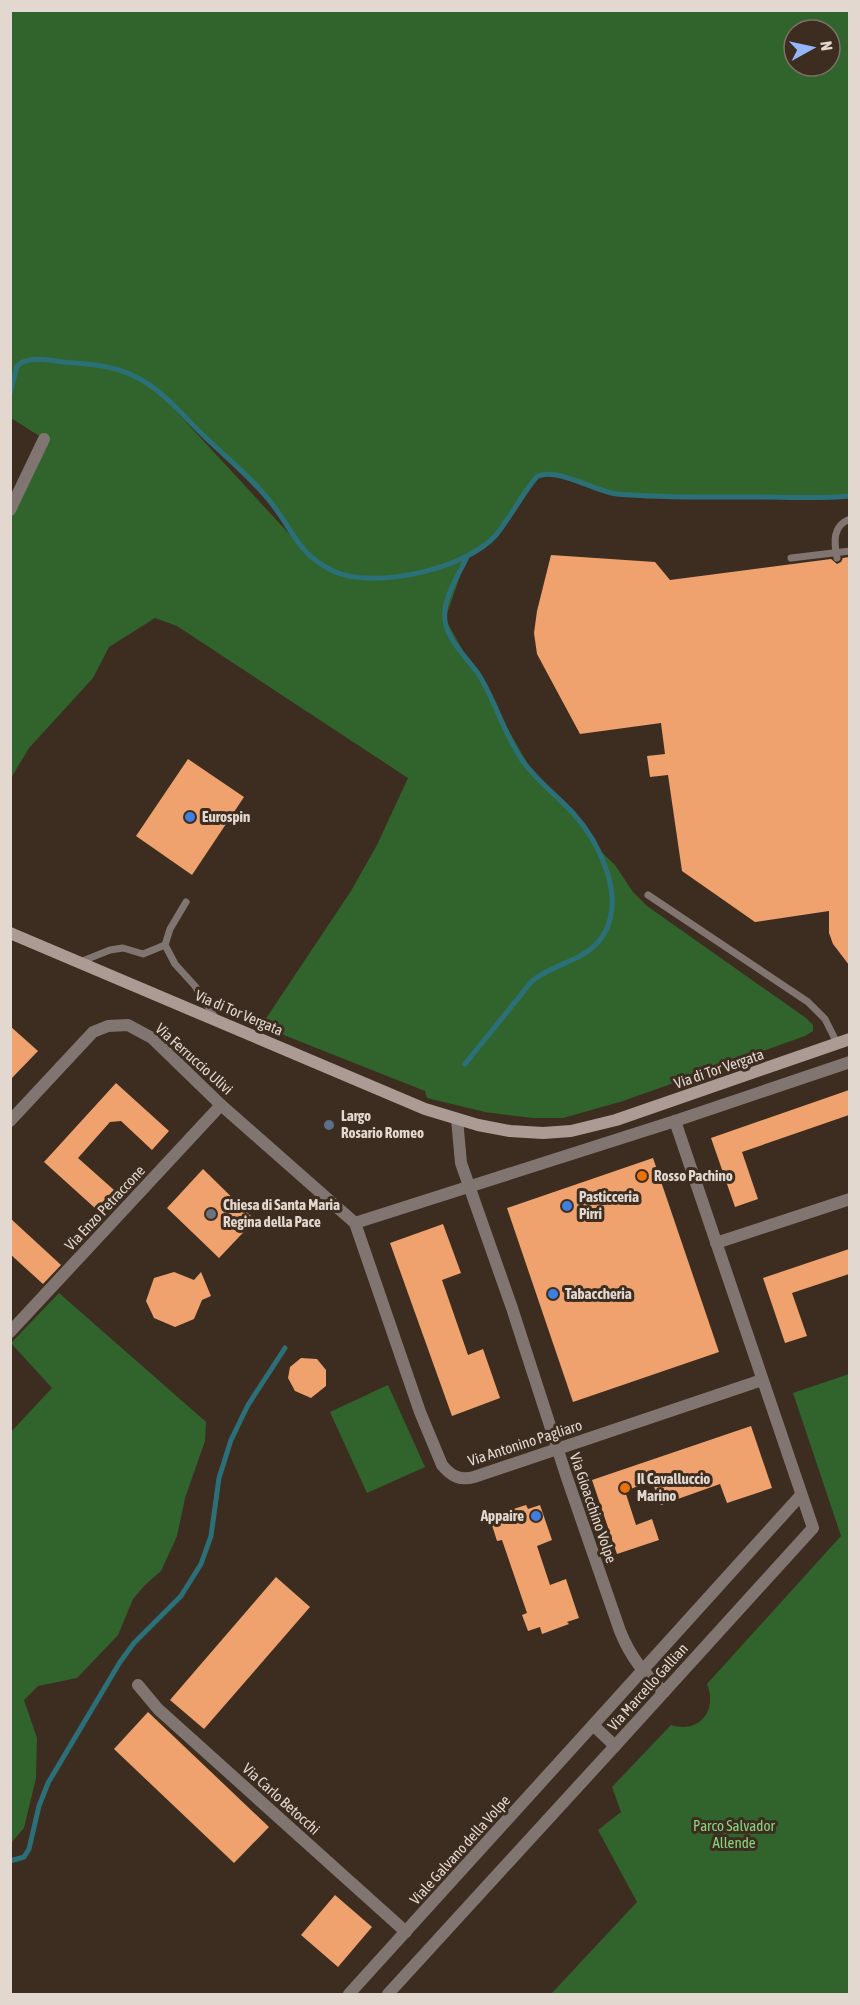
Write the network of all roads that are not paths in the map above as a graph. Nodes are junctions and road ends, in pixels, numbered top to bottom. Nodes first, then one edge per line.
1 (44, 439) dead end
2 (10, 510) edge
3 (849, 519) edge
4 (849, 551) edge
5 (791, 558) dead end
6 (837, 558) dead end
7 (648, 895) dead end
8 (186, 902) dead end
9 (10, 933) edge
10 (165, 945) junction
11 (80, 962) junction
12 (216, 1019) junction
13 (843, 1041) edge
14 (849, 1062) edge
15 (221, 1104) junction
16 (457, 1119) junction
17 (10, 1121) edge
18 (675, 1121) junction
19 (468, 1185) junction
20 (849, 1199) edge
21 (355, 1223) junction
22 (716, 1243) junction
23 (10, 1332) edge
24 (762, 1380) junction
25 (558, 1449) junction
26 (801, 1495) junction
27 (642, 1671) junction
28 (138, 1685) dead end
29 (664, 1692) junction
30 (593, 1725) junction
31 (615, 1746) junction
32 (406, 1932) junction
33 (349, 1995) edge
34 (388, 1995) edge

1 - 2 street
3 - 6 lane, bridge
4 - 5 lane
7 - 13 lane
8 - 10 lane
9 - 11 main road, Via di Tor Vergata
10 - 11 lane
10 - 12 lane
11 - 12 main road, Via di Tor Vergata
12 - 16 main road, Via di Tor Vergata
13 - 16 main road, Via di Tor Vergata
14 - 18 street
15 - 17 street, Via Ferruccio Ulivi
15 - 21 street, Via Ferruccio Ulivi
15 - 23 street, Via Enzo Petraccone
16 - 19 street
18 - 19 street
18 - 22 street, Via Marcello Gallian
19 - 21 street
19 - 25 street, Via Gioacchino Volpe
20 - 22 street
21 - 25 street, Via Antonino Pagliaro
22 - 24 street, Via Marcello Gallian
24 - 25 street, Via Antonino Pagliaro
24 - 26 street, Via Marcello Gallian
25 - 27 street, Via Gioacchino Volpe
26 - 27 street, Via Marcello Gallian
26 - 29 street, Via Marcello Gallian
27 - 29 street, Via Gioacchino Volpe
27 - 30 street, Via Marcello Gallian
28 - 32 street, Via Carlo Betocchi
29 - 31 street, Via Marcello Gallian
30 - 31 street, Via Marcello Gallian
30 - 32 street, Viale Galvano della Volpe
31 - 34 street
32 - 33 street, Viale Galvano della Volpe

